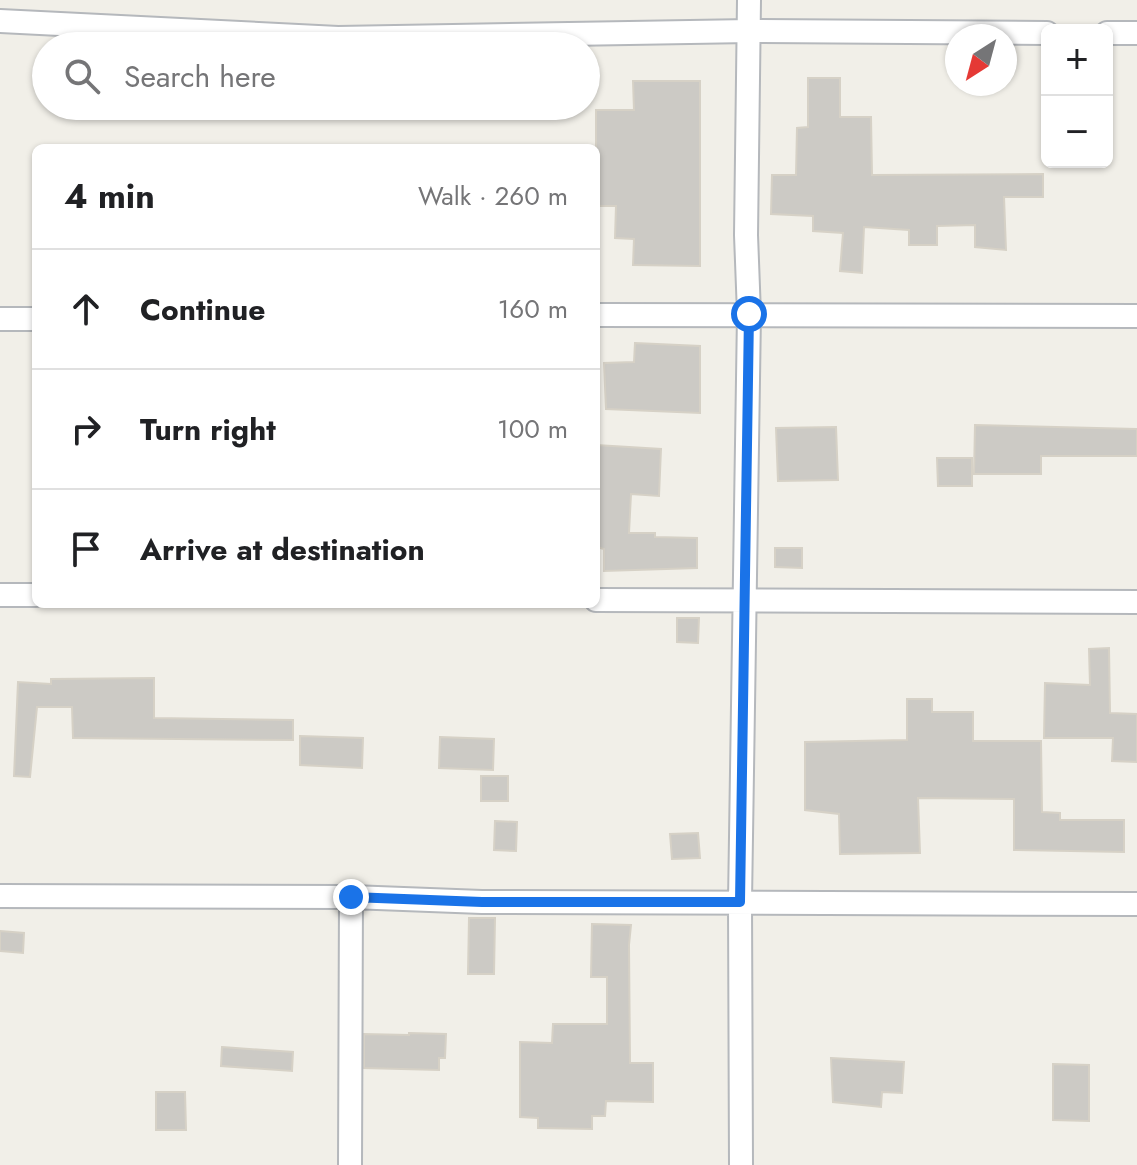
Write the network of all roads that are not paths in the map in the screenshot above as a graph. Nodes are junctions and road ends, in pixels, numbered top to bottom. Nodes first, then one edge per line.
1 (749, 0) edge
2 (0, 21) edge
3 (750, 31) junction
4 (219, 32) edge
5 (1041, 33) edge
6 (1113, 33) edge
7 (1137, 33) edge
8 (600, 34) edge
9 (749, 314) junction
10 (600, 315) edge
11 (1137, 316) edge
12 (0, 319) edge
13 (32, 319) edge
14 (0, 595) edge
15 (32, 595) edge
16 (600, 600) edge
17 (745, 601) junction
18 (1137, 602) edge
19 (0, 896) edge
20 (351, 897) junction
21 (740, 902) junction
22 (1137, 904) edge
23 (350, 1165) edge
24 (741, 1165) edge

1 - 3 street
2 - 4 street
3 - 5 street
3 - 8 street
3 - 9 street
6 - 7 street
9 - 10 street
9 - 11 street
9 - 17 street
12 - 13 street
14 - 15 street
16 - 17 street
17 - 18 street
17 - 21 street
19 - 20 street
20 - 21 street
20 - 23 street
21 - 22 street
21 - 24 street

